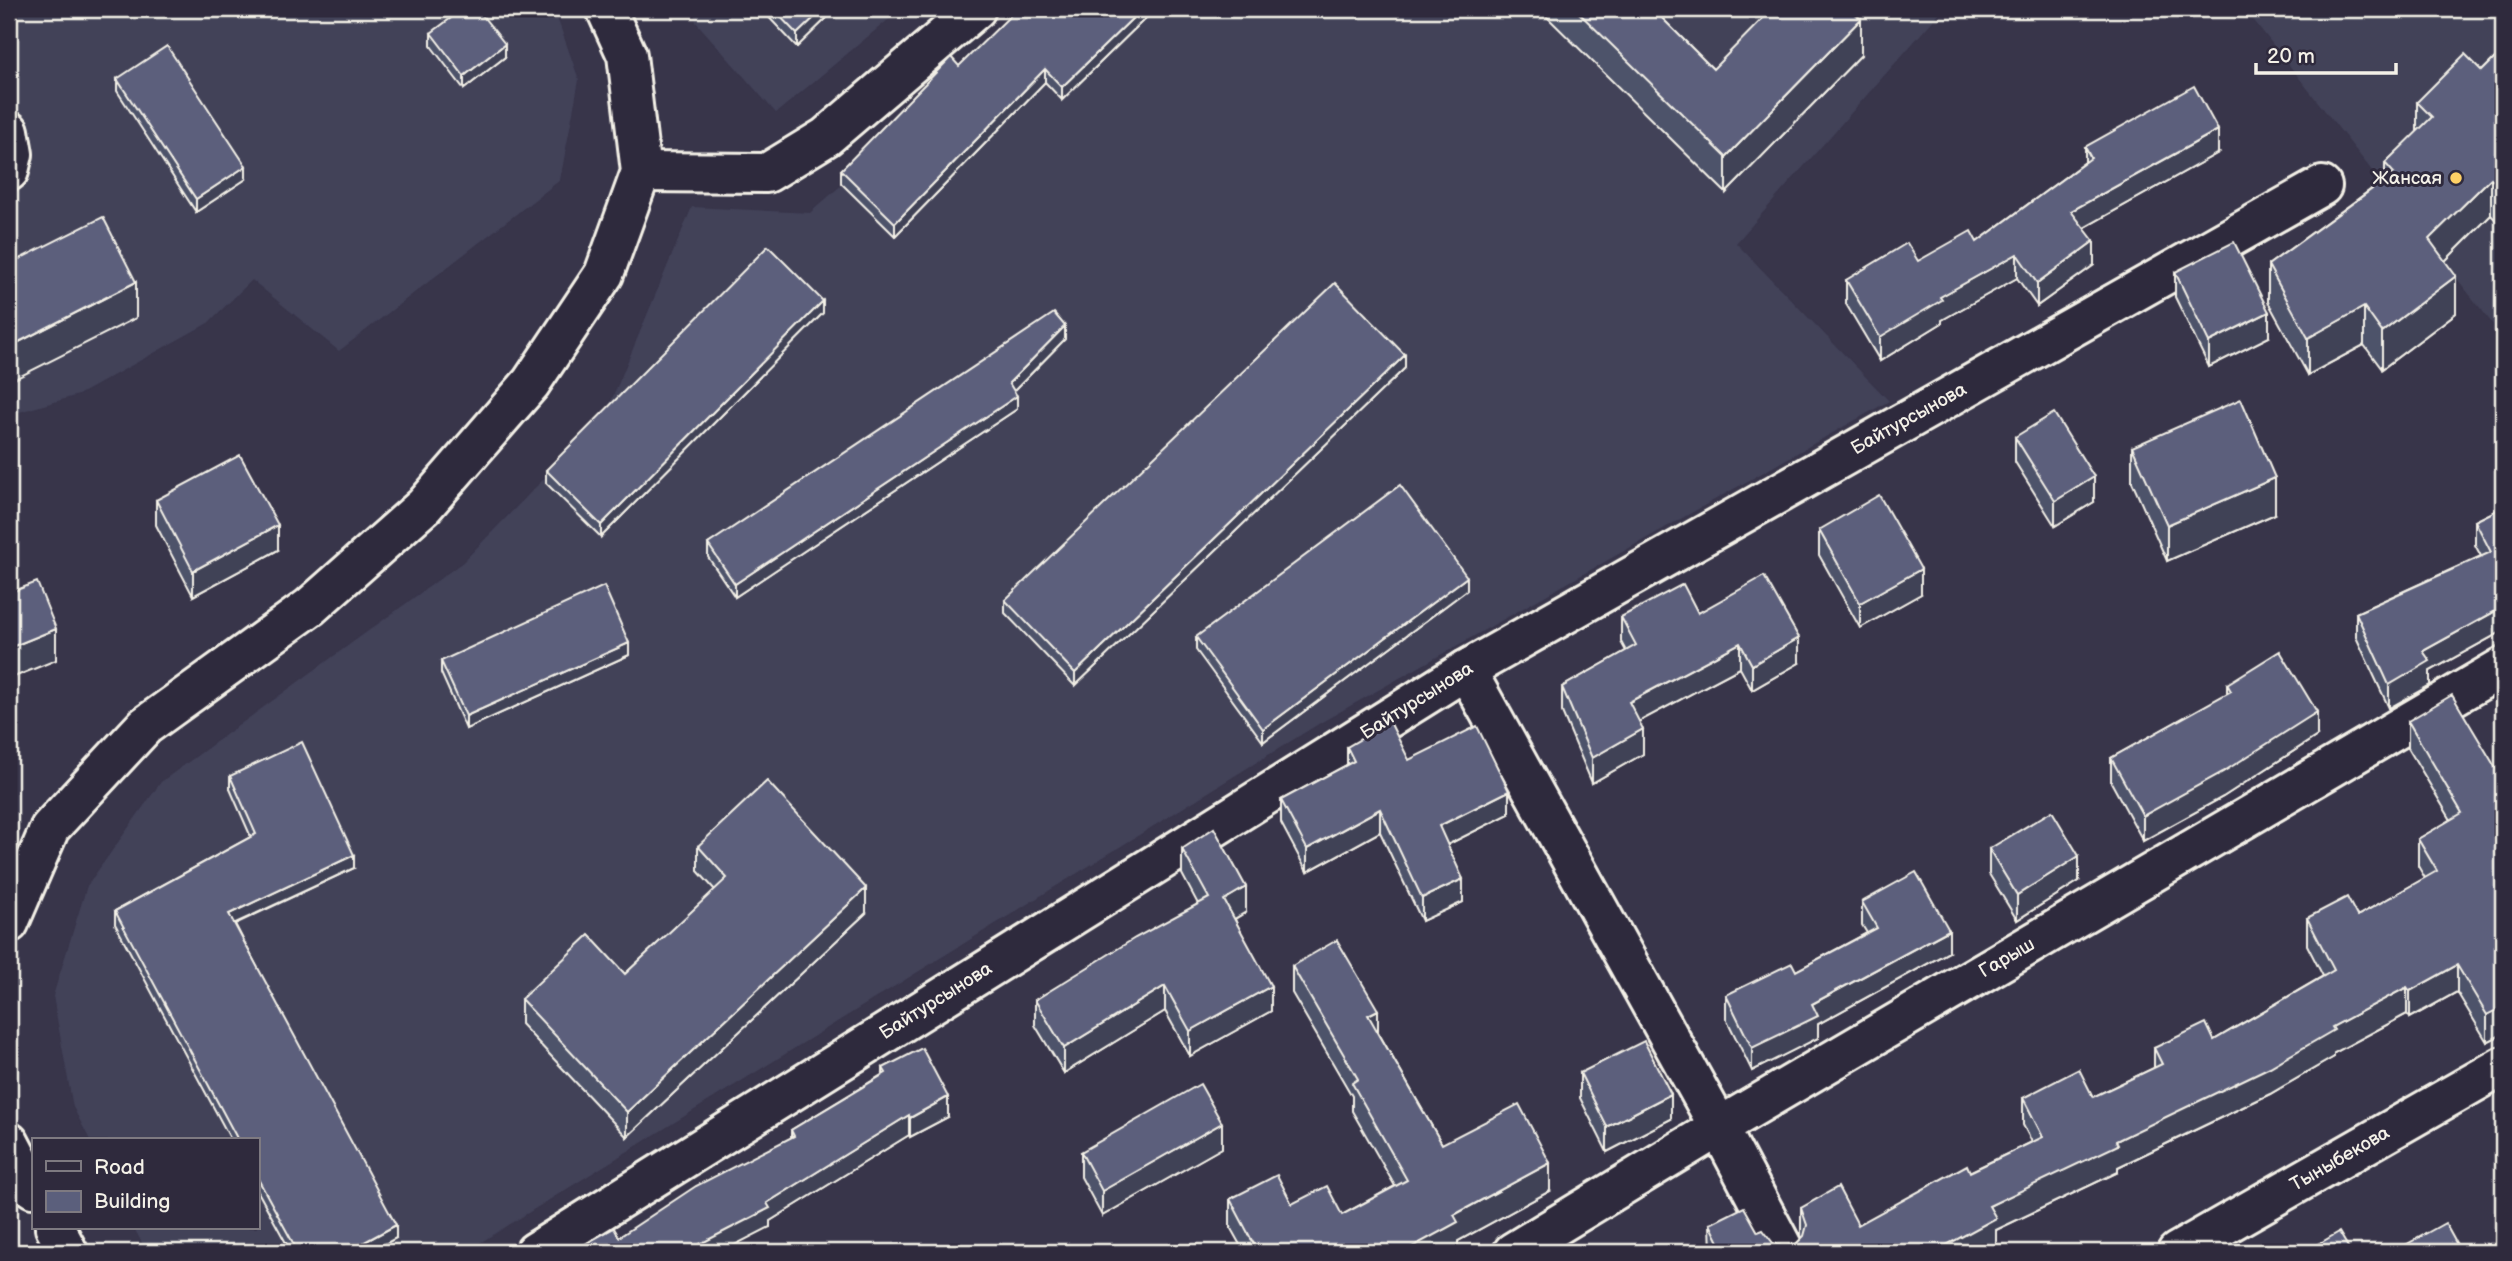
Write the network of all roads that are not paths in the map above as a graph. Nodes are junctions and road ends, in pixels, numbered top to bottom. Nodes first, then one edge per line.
1 (606, 9) edge
2 (975, 9) edge
3 (9, 131) edge
4 (9, 171) edge
5 (641, 172) junction
6 (2322, 186) dead end
7 (2503, 667) edge
8 (1466, 670) junction
9 (9, 923) edge
10 (2503, 1066) edge
11 (1719, 1127) junction
12 (9, 1142) edge
13 (32, 1186) edge
14 (56, 1230) edge
15 (68, 1252) edge
16 (534, 1252) edge
17 (1513, 1252) edge
18 (1784, 1252) edge
19 (2177, 1252) edge

1 - 5 street
2 - 5 street
3 - 4 street
5 - 9 street
6 - 8 street, Байтурсынова
7 - 11 street, Гарыш
8 - 11 street
8 - 16 street, Байтурсынова
10 - 19 street, Тыныбекова
11 - 17 street, Гарыш
11 - 18 street
12 - 13 street
14 - 15 street

